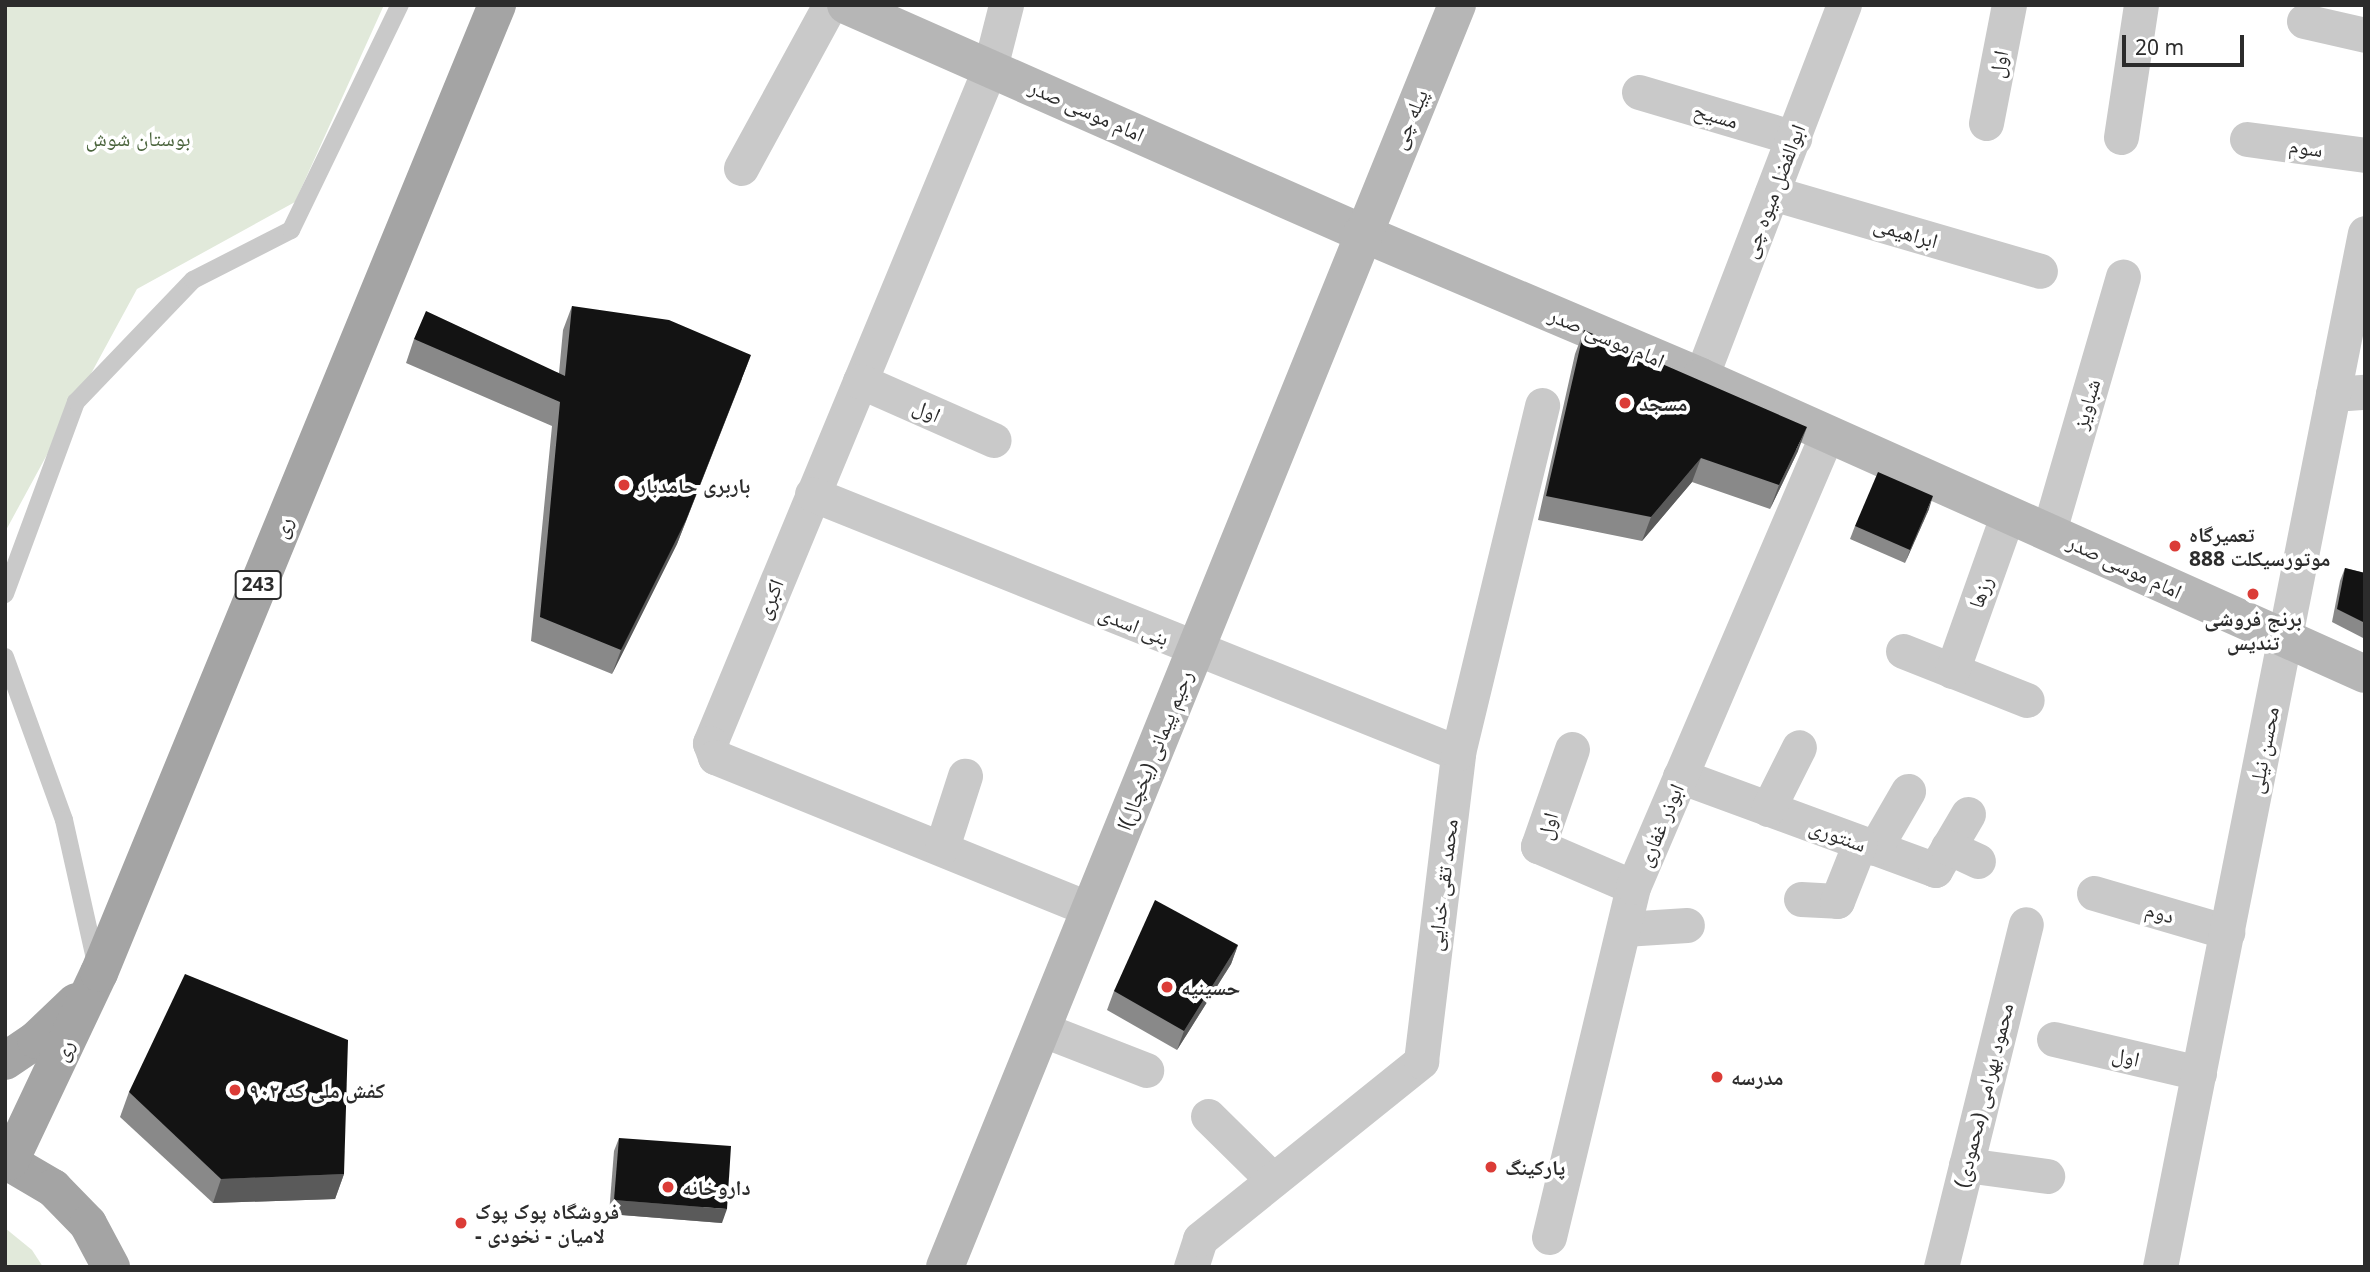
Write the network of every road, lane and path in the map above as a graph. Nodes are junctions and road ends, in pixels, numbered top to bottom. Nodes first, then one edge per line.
1 (400, 5) edge
2 (497, 5) edge
3 (830, 5) edge
4 (846, 5) edge
5 (1006, 5) edge
6 (1457, 5) edge
7 (1844, 5) edge
8 (2009, 5) edge
9 (2141, 5) edge
10 (2304, 21) dead end
11 (2365, 35) edge
12 (990, 68) junction
13 (1639, 92) dead end
14 (1986, 123) dead end
15 (2121, 137) dead end
16 (1794, 138) junction
17 (2248, 139) dead end
18 (2365, 155) edge
19 (741, 168) dead end
20 (1772, 193) junction
21 (1362, 233) junction
22 (2365, 233) edge
23 (2040, 271) dead end
24 (2123, 277) dead end
25 (1702, 377) junction
26 (860, 381) junction
27 (2349, 393) edge
28 (1542, 405) dead end
29 (1828, 433) junction
30 (994, 440) dead end
31 (812, 494) junction
32 (2008, 513) junction
33 (2049, 531) junction
34 (5, 594) edge
35 (2284, 639) junction
36 (1194, 650) junction
37 (1903, 651) dead end
38 (5, 657) edge
39 (1952, 671) junction
40 (2365, 674) edge
41 (2027, 700) dead end
42 (1799, 747) dead end
43 (1572, 750) dead end
44 (1458, 753) junction
45 (965, 776) dead end
46 (1680, 776) junction
47 (1908, 791) dead end
48 (1768, 809) junction
49 (1968, 814) dead end
50 (1868, 845) junction
51 (942, 847) junction
52 (1633, 887) junction
53 (2094, 893) dead end
54 (1801, 899) dead end
55 (1089, 909) junction
56 (2026, 923) dead end
57 (1687, 925) dead end
58 (1624, 929) junction
59 (2227, 932) junction
60 (99, 973) junction
61 (1041, 1029) junction
62 (2054, 1039) dead end
63 (5, 1061) edge
64 (1146, 1070) dead end
65 (2199, 1073) junction
66 (1208, 1116) dead end
67 (8, 1161) edge
68 (1966, 1166) junction
69 (2047, 1176) dead end
70 (1273, 1180) junction
71 (1549, 1237) dead end
72 (111, 1267) edge
73 (946, 1267) edge
74 (1191, 1267) edge
75 (1941, 1267) edge
76 (2160, 1267) edge

1 - 34 lane
2 - 60 main road, ری / 243
3 - 19 street
4 - 12 street, امام موسی صدر
5 - 12 street, اکبری
6 - 21 street, پیله چی
7 - 16 street, ابوالفضل میوه چی
8 - 14 street, اول
9 - 15 street
10 - 11 street
12 - 21 street, امام موسی صدر
12 - 26 street, اکبری
13 - 16 street, مسیح
16 - 20 street, ابوالفضل میوه چی
17 - 18 street, سوم
20 - 23 street, ابراهیمی
20 - 25 street, ابوالفضل میوه چی
21 - 25 street, امام موسی صدر
21 - 36 street, رحیم پیمانی (یخچال)ا
22 - 27 street, محسن نیلی
24 - 33 street, شباویز
25 - 29 street, امام موسی صدر
26 - 30 street, اول
26 - 31 street, اکبری
27 - 35 street, محسن نیلی
28 - 44 street, محمد تقی خدایی
29 - 32 street, امام موسی صدر
29 - 46 street, ابوذر غفاری
31 - 36 street, بنی اسدی
31 - 51 street, اکبری
32 - 33 street, امام موسی صدر
32 - 39 street, رزها
33 - 35 street, امام موسی صدر
35 - 40 street, امام موسی صدر
35 - 59 street, محسن نیلی
36 - 44 street, بنی اسدی
36 - 55 street, رحیم پیمانی (یخچال)ا
37 - 39 street
38 - 60 lane
39 - 41 street
42 - 48 street
43 - 52 street, اول
44 - 70 street, محمد تقی خدایی
45 - 51 street
46 - 48 street, سنتوری
46 - 52 street, ابوذر غفاری
47 - 50 street
48 - 50 street, سنتوری
49 - 50 street, سنتوری
50 - 54 street
51 - 55 street, اکبری
52 - 58 street, ابوذر غفاری
53 - 59 street, دوم
55 - 61 street, رحیم پیمانی (یخچال)ا
56 - 68 street, محمود بهرامی (محمودی)
57 - 58 street
58 - 71 street, ابوذر غفاری
59 - 65 street, محسن نیلی
60 - 63 main road
60 - 67 main road, ری / 243
61 - 64 street
61 - 73 street, رحیم پیمانی (یخچال)ا
62 - 65 street, اول
65 - 76 street, محسن نیلی
66 - 70 street
67 - 72 main road
68 - 69 street
68 - 75 street, محمود بهرامی (محمودی)
70 - 74 street, محمد تقی خدایی

